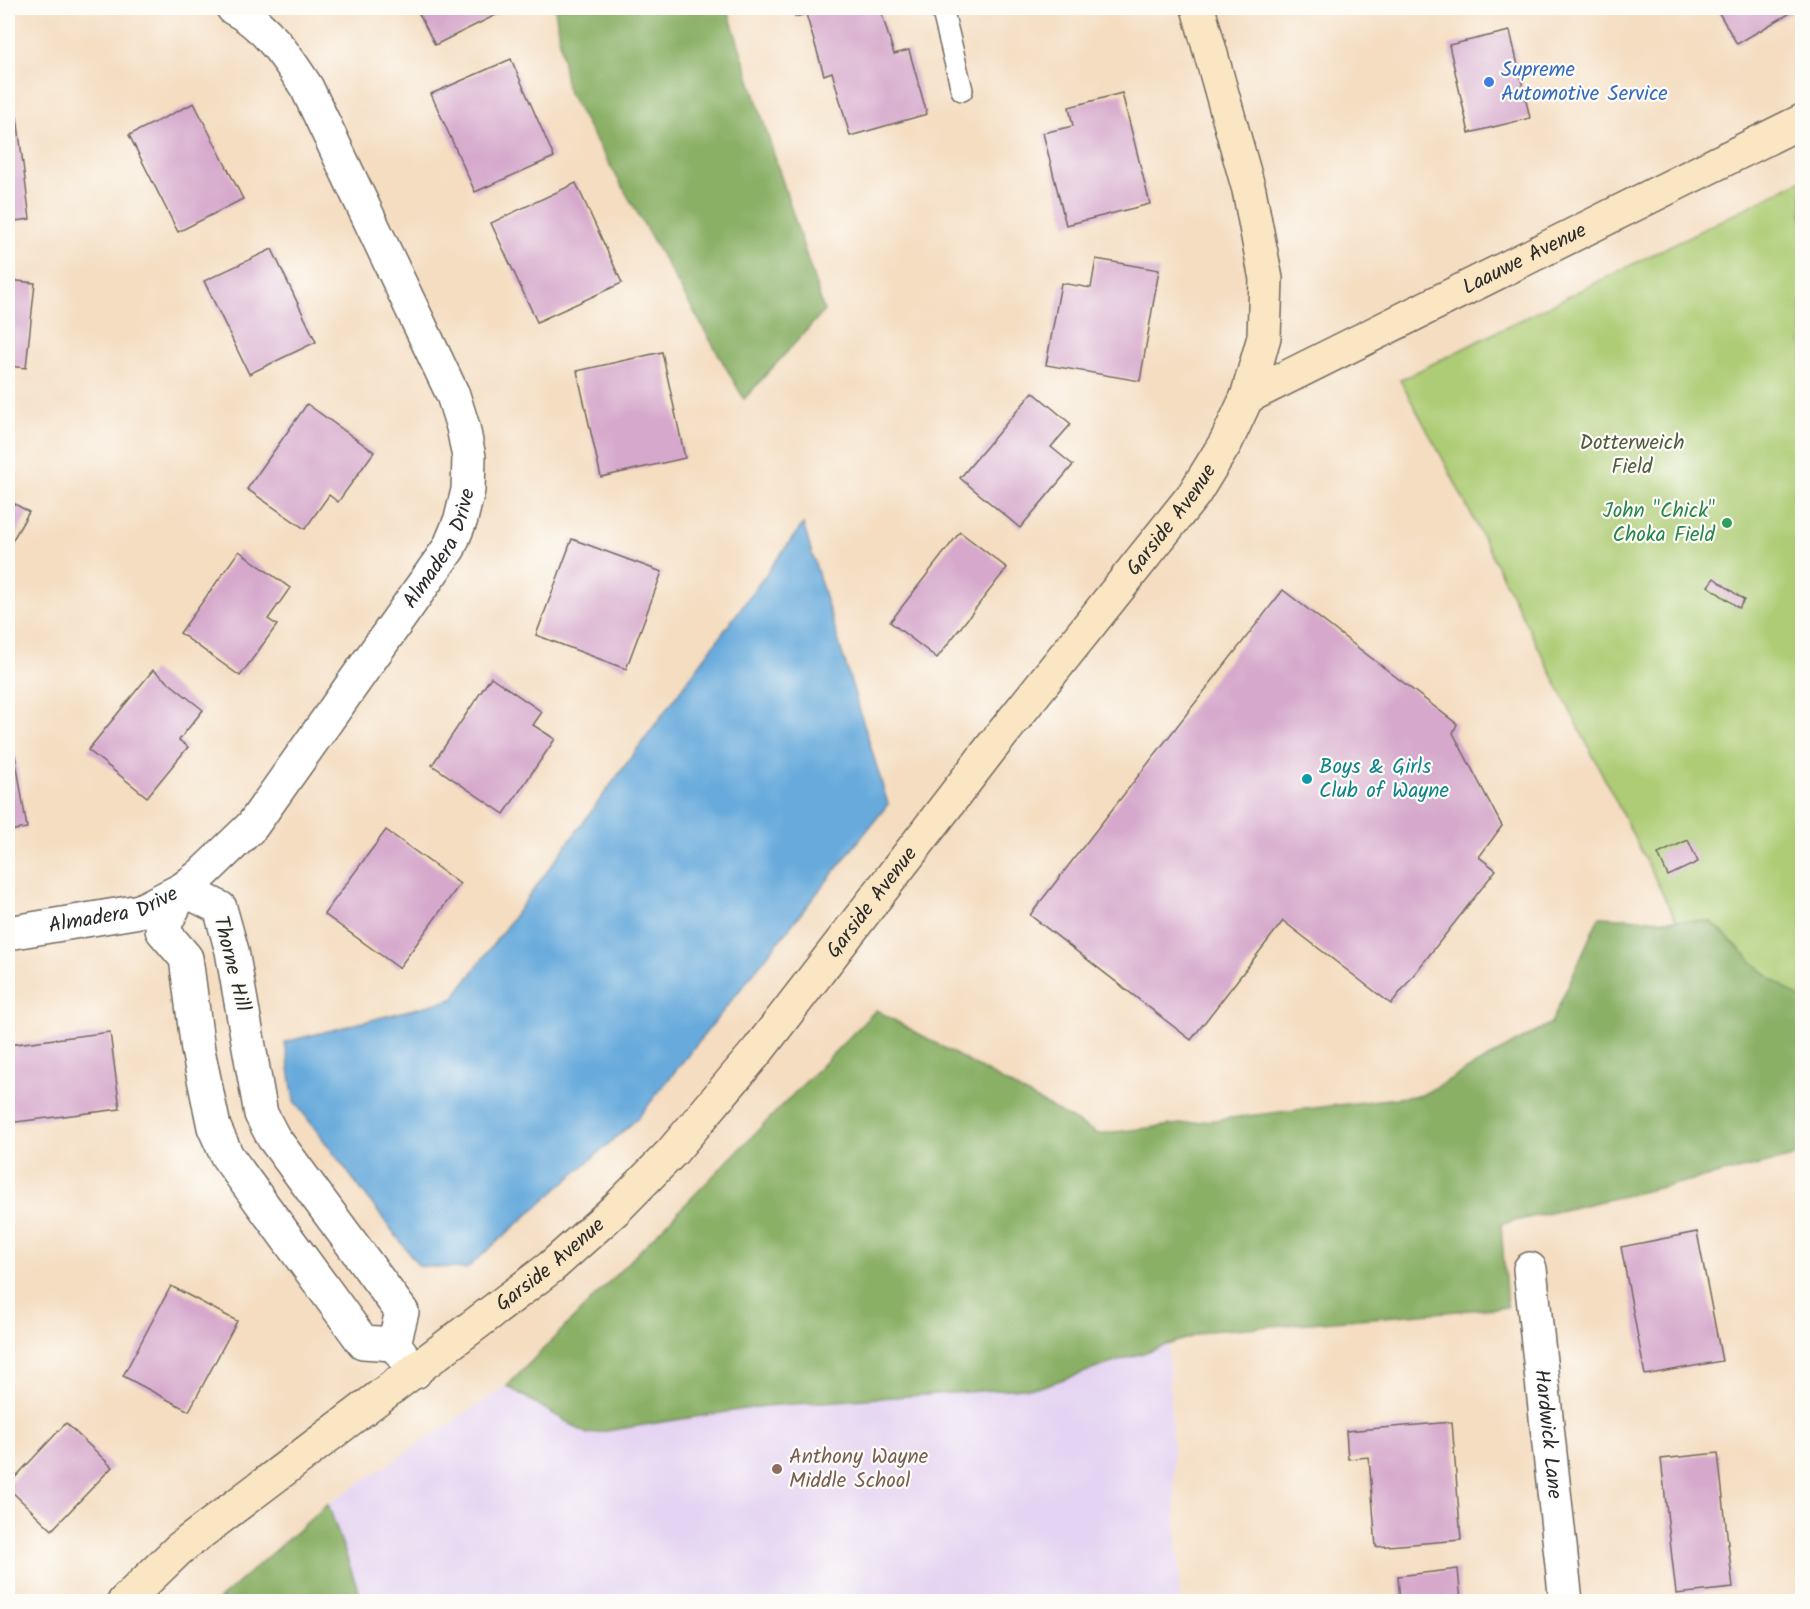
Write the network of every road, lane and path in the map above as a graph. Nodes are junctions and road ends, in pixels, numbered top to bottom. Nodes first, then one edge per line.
1 (233, 8) edge
2 (942, 8) edge
3 (1198, 8) edge
4 (962, 90) dead end
5 (1803, 121) edge
6 (1247, 397) junction
7 (183, 889) junction
8 (8, 933) edge
9 (1530, 1269) dead end
10 (394, 1344) junction
11 (415, 1372) junction
12 (124, 1602) edge
13 (1566, 1602) edge

1 - 7 street, Almadera Drive
2 - 4 lane
3 - 6 street, Garside Avenue
5 - 6 street, Laauwe Avenue
6 - 11 street, Garside Avenue
7 - 8 street, Almadera Drive
7 - 10 street, Thorne Hill
7 - 10 street, Thorne Hill
9 - 13 street, Hardwick Lane
10 - 11 street
11 - 12 street, Garside Avenue

